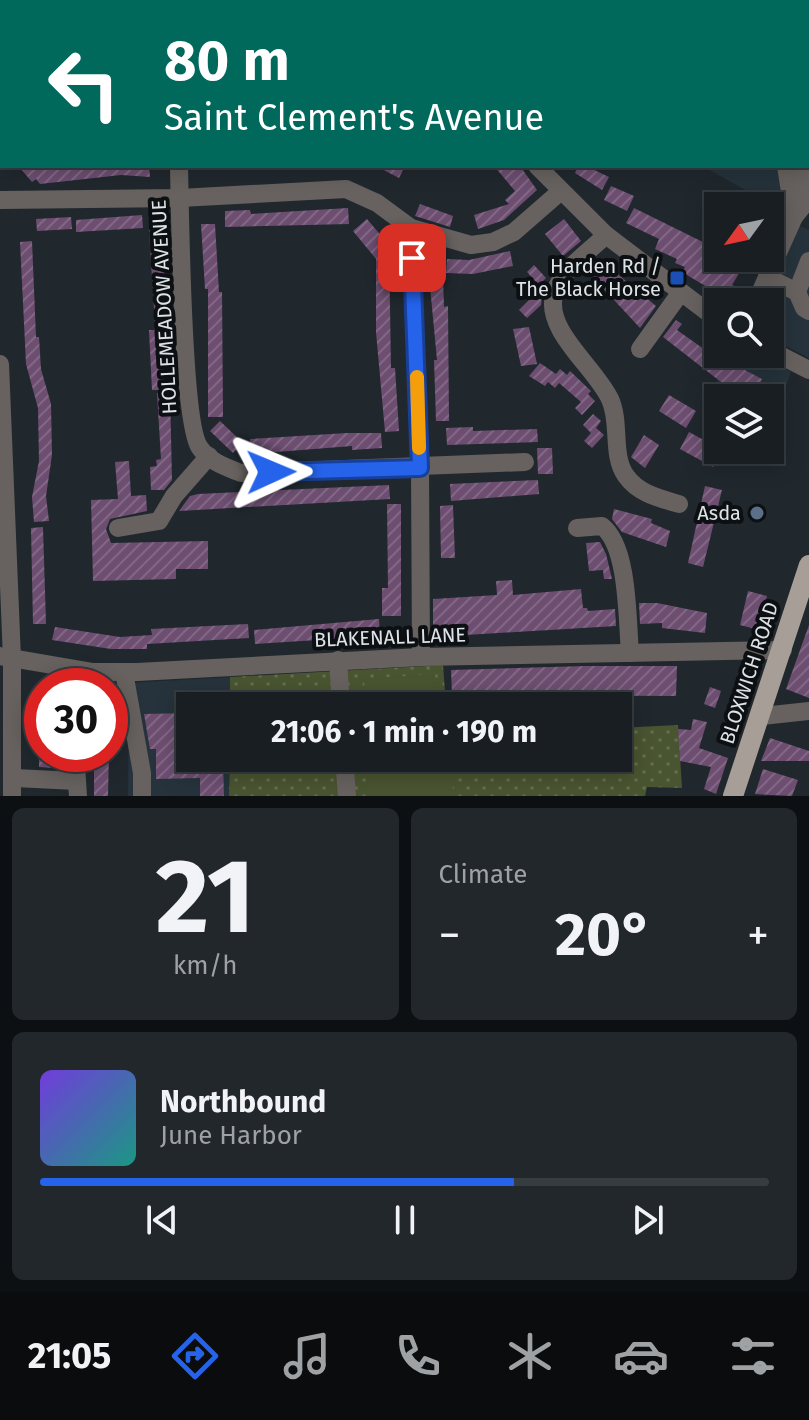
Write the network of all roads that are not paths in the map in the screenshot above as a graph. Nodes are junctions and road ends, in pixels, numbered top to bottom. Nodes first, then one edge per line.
1 (179, 168) edge
2 (539, 168) edge
3 (786, 168) edge
4 (804, 168) edge
5 (561, 191) junction
6 (180, 198) junction
7 (0, 200) edge
8 (794, 217) junction
9 (411, 228) junction
10 (606, 235) junction
11 (809, 261) edge
12 (767, 277) junction
13 (762, 288) edge
14 (681, 292) junction
15 (797, 292) junction
16 (704, 309) edge
17 (809, 311) edge
18 (640, 349) dead end
19 (784, 357) edge
20 (0, 364) edge
21 (809, 370) edge
22 (209, 456) junction
23 (525, 462) dead end
24 (420, 468) junction
25 (680, 506) dead end
26 (118, 528) dead end
27 (577, 528) dead end
28 (809, 565) edge
29 (783, 650) junction
30 (630, 653) junction
31 (421, 657) junction
32 (6, 658) edge
33 (338, 660) junction
34 (47, 668) edge
35 (128, 672) edge
36 (340, 692) edge
37 (128, 694) edge
38 (809, 711) edge
39 (762, 716) junction
40 (345, 772) edge
41 (77, 781) edge
42 (14, 787) edge
43 (142, 796) edge
44 (347, 796) edge
45 (733, 796) edge

1 - 6 street, HOLLEMEADOW AVENUE
2 - 5 street
3 - 8 street
4 - 8 street
5 - 9 street
5 - 10 street
6 - 7 street
6 - 9 street
6 - 22 street, HOLLEMEADOW AVENUE
8 - 12 street
9 - 24 street
10 - 14 street
10 - 25 street
11 - 15 street
12 - 13 street
12 - 15 street
14 - 16 street
14 - 18 street
15 - 17 street
19 - 21 street
20 - 32 street
22 - 24 street
22 - 26 street
23 - 24 street
24 - 31 street
27 - 30 street
28 - 29 main road, BLOXWICH ROAD
29 - 30 street, BLAKENALL LANE
29 - 39 main road, BLOXWICH ROAD
30 - 31 street, BLAKENALL LANE
31 - 33 street, BLAKENALL LANE
32 - 34 street, BLAKENALL LANE
32 - 42 street
33 - 35 street, BLAKENALL LANE
33 - 36 street
37 - 43 street
38 - 39 street
39 - 45 main road, BLOXWICH ROAD
40 - 44 street
41 - 42 street

